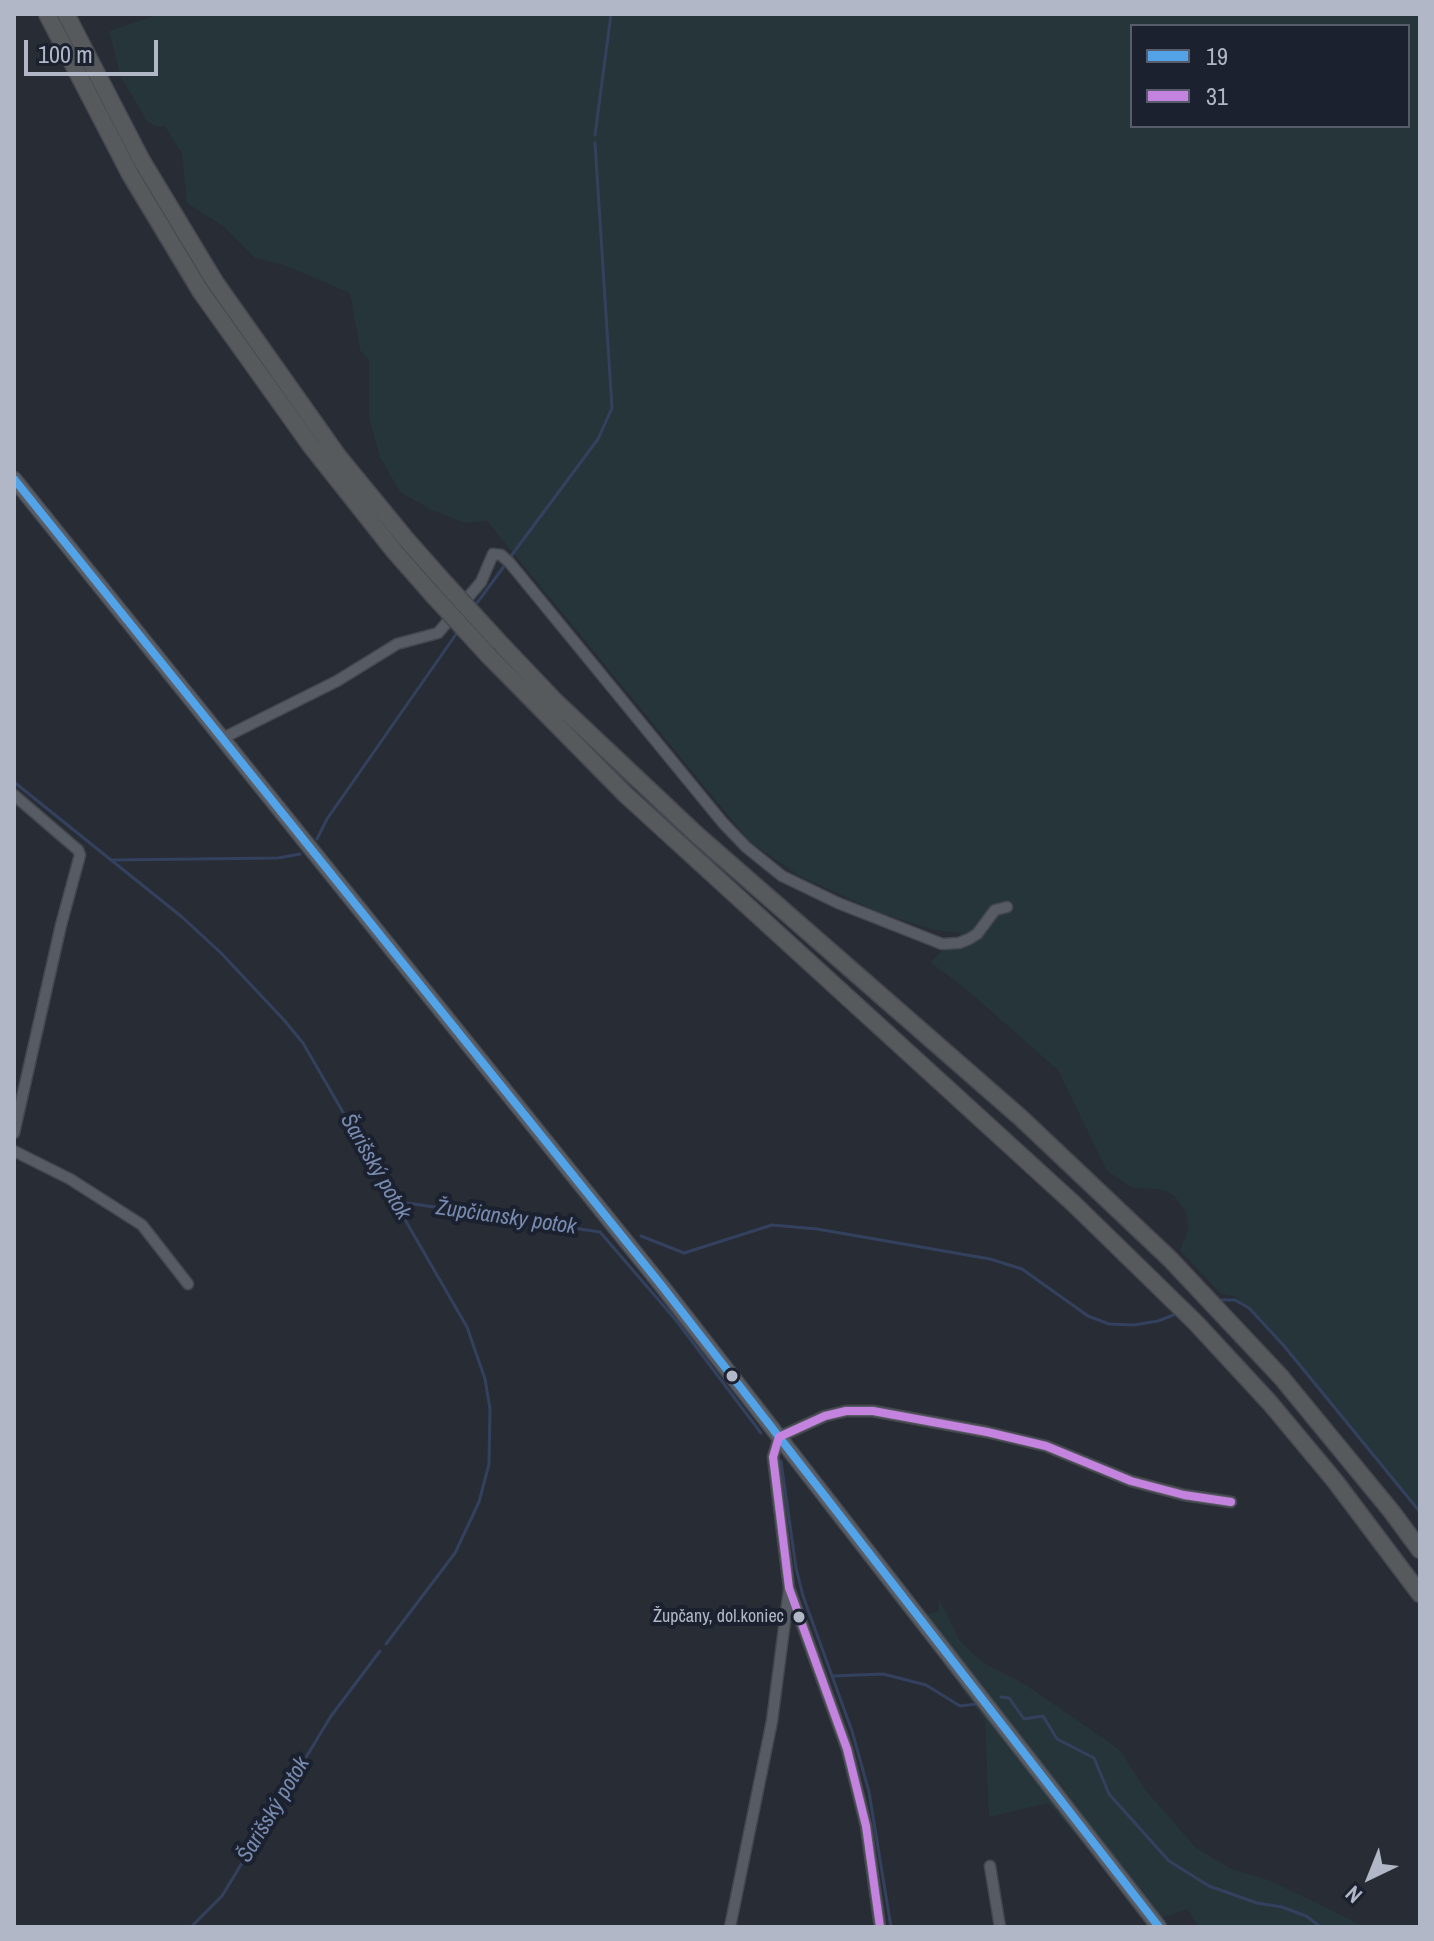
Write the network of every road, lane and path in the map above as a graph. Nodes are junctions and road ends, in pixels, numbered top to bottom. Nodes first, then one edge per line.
1 (47, 14) edge
2 (66, 14) edge
3 (14, 479) edge
4 (438, 588) junction
5 (223, 738) junction
6 (14, 795) edge
7 (1007, 907) dead end
8 (14, 1133) edge
9 (14, 1151) edge
10 (188, 1284) dead end
11 (779, 1437) junction
12 (1231, 1502) dead end
13 (1420, 1550) edge
14 (789, 1588) junction
15 (1420, 1594) edge
16 (990, 1866) dead end
17 (730, 1927) edge
18 (880, 1927) edge
19 (1000, 1927) edge
20 (1159, 1927) edge

1 - 4 highway
2 - 4 highway
3 - 5 main road
4 - 13 highway, bridge
4 - 15 highway, bridge
5 - 7 street
5 - 11 main road
6 - 8 street
9 - 10 street
11 - 12 street
11 - 14 street
11 - 20 main road
14 - 17 street
14 - 18 street
16 - 19 street

